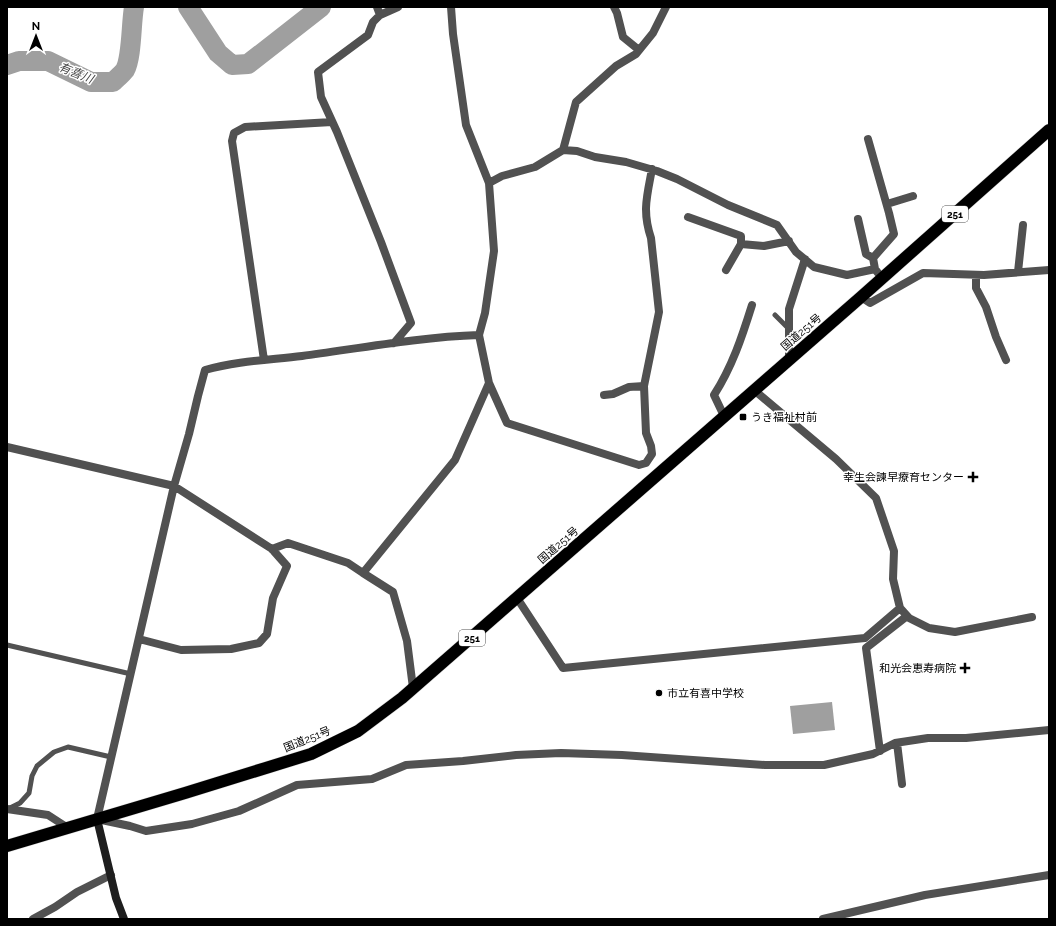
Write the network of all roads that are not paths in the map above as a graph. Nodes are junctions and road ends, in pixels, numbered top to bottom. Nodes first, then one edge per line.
1 (398, 7) edge
2 (451, 7) edge
3 (614, 7) edge
4 (666, 7) edge
5 (379, 11) edge
6 (639, 50) junction
7 (332, 122) junction
8 (1049, 130) edge
9 (868, 139) dead end
10 (564, 150) junction
11 (652, 169) junction
12 (489, 183) junction
13 (913, 196) dead end
14 (887, 204) junction
15 (688, 217) dead end
16 (858, 219) dead end
17 (1024, 225) dead end
18 (789, 241) junction
19 (741, 244) junction
20 (872, 258) junction
21 (805, 259) junction
22 (726, 270) dead end
23 (1049, 270) edge
24 (1018, 272) junction
25 (879, 274) junction
26 (976, 274) junction
27 (861, 297) junction
28 (752, 306) dead end
29 (775, 315) dead end
30 (788, 328) junction
31 (479, 335) junction
32 (394, 343) junction
33 (264, 360) junction
34 (789, 360) junction
35 (1006, 360) dead end
36 (489, 383) junction
37 (644, 386) junction
38 (754, 390) junction
39 (604, 395) dead end
40 (724, 416) junction
41 (7, 447) edge
42 (174, 486) junction
43 (272, 549) junction
44 (363, 573) junction
45 (517, 598) junction
46 (900, 608) junction
47 (907, 616) junction
48 (1032, 617) dead end
49 (139, 639) junction
50 (7, 645) edge
51 (131, 674) junction
52 (414, 688) junction
53 (1049, 730) edge
54 (897, 743) junction
55 (880, 751) junction
56 (111, 757) junction
57 (902, 784) dead end
58 (8, 809) edge
59 (97, 819) junction
60 (68, 828) junction
61 (7, 846) edge
62 (111, 875) junction
63 (1049, 875) edge
64 (33, 919) edge
65 (124, 919) edge
66 (823, 919) edge

1 - 5 street
2 - 12 street
3 - 6 street
4 - 6 street
5 - 7 street
6 - 10 street
7 - 32 street
7 - 33 street
8 - 25 highway, 国道251号 / 251
9 - 14 street
10 - 11 street
10 - 12 street
11 - 18 street
11 - 37 street
12 - 31 street
13 - 14 street
14 - 20 street
15 - 19 street
16 - 20 street
17 - 24 street
18 - 19 street
18 - 21 street
19 - 22 street
20 - 25 street
21 - 25 street
21 - 30 street
23 - 24 street
24 - 26 street
25 - 27 highway, 国道251号 / 251
26 - 27 street
26 - 35 street
27 - 34 highway, 国道251号 / 251
28 - 40 street
29 - 30 lane
30 - 34 street
31 - 32 street
31 - 36 street
32 - 33 street
33 - 42 street
34 - 38 highway, 国道251号 / 251
36 - 37 street
36 - 44 street
37 - 39 street
38 - 40 highway, 国道251号 / 251
38 - 46 street
40 - 45 highway, 国道251号 / 251
41 - 42 street
42 - 43 street
42 - 49 street
43 - 44 street
43 - 49 street
44 - 52 street
45 - 46 street
45 - 52 highway, 国道251号 / 251
46 - 47 street
47 - 48 street
47 - 55 street
49 - 51 street
50 - 51 lane
51 - 56 street
52 - 59 highway, 国道251号 / 251
53 - 54 street
54 - 55 street
54 - 57 street
55 - 59 street
56 - 58 lane
56 - 59 street
58 - 60 street
59 - 60 highway, 国道251号 / 251
59 - 62 street
60 - 61 highway, 国道251号 / 251
62 - 64 street
62 - 65 street
63 - 66 street

